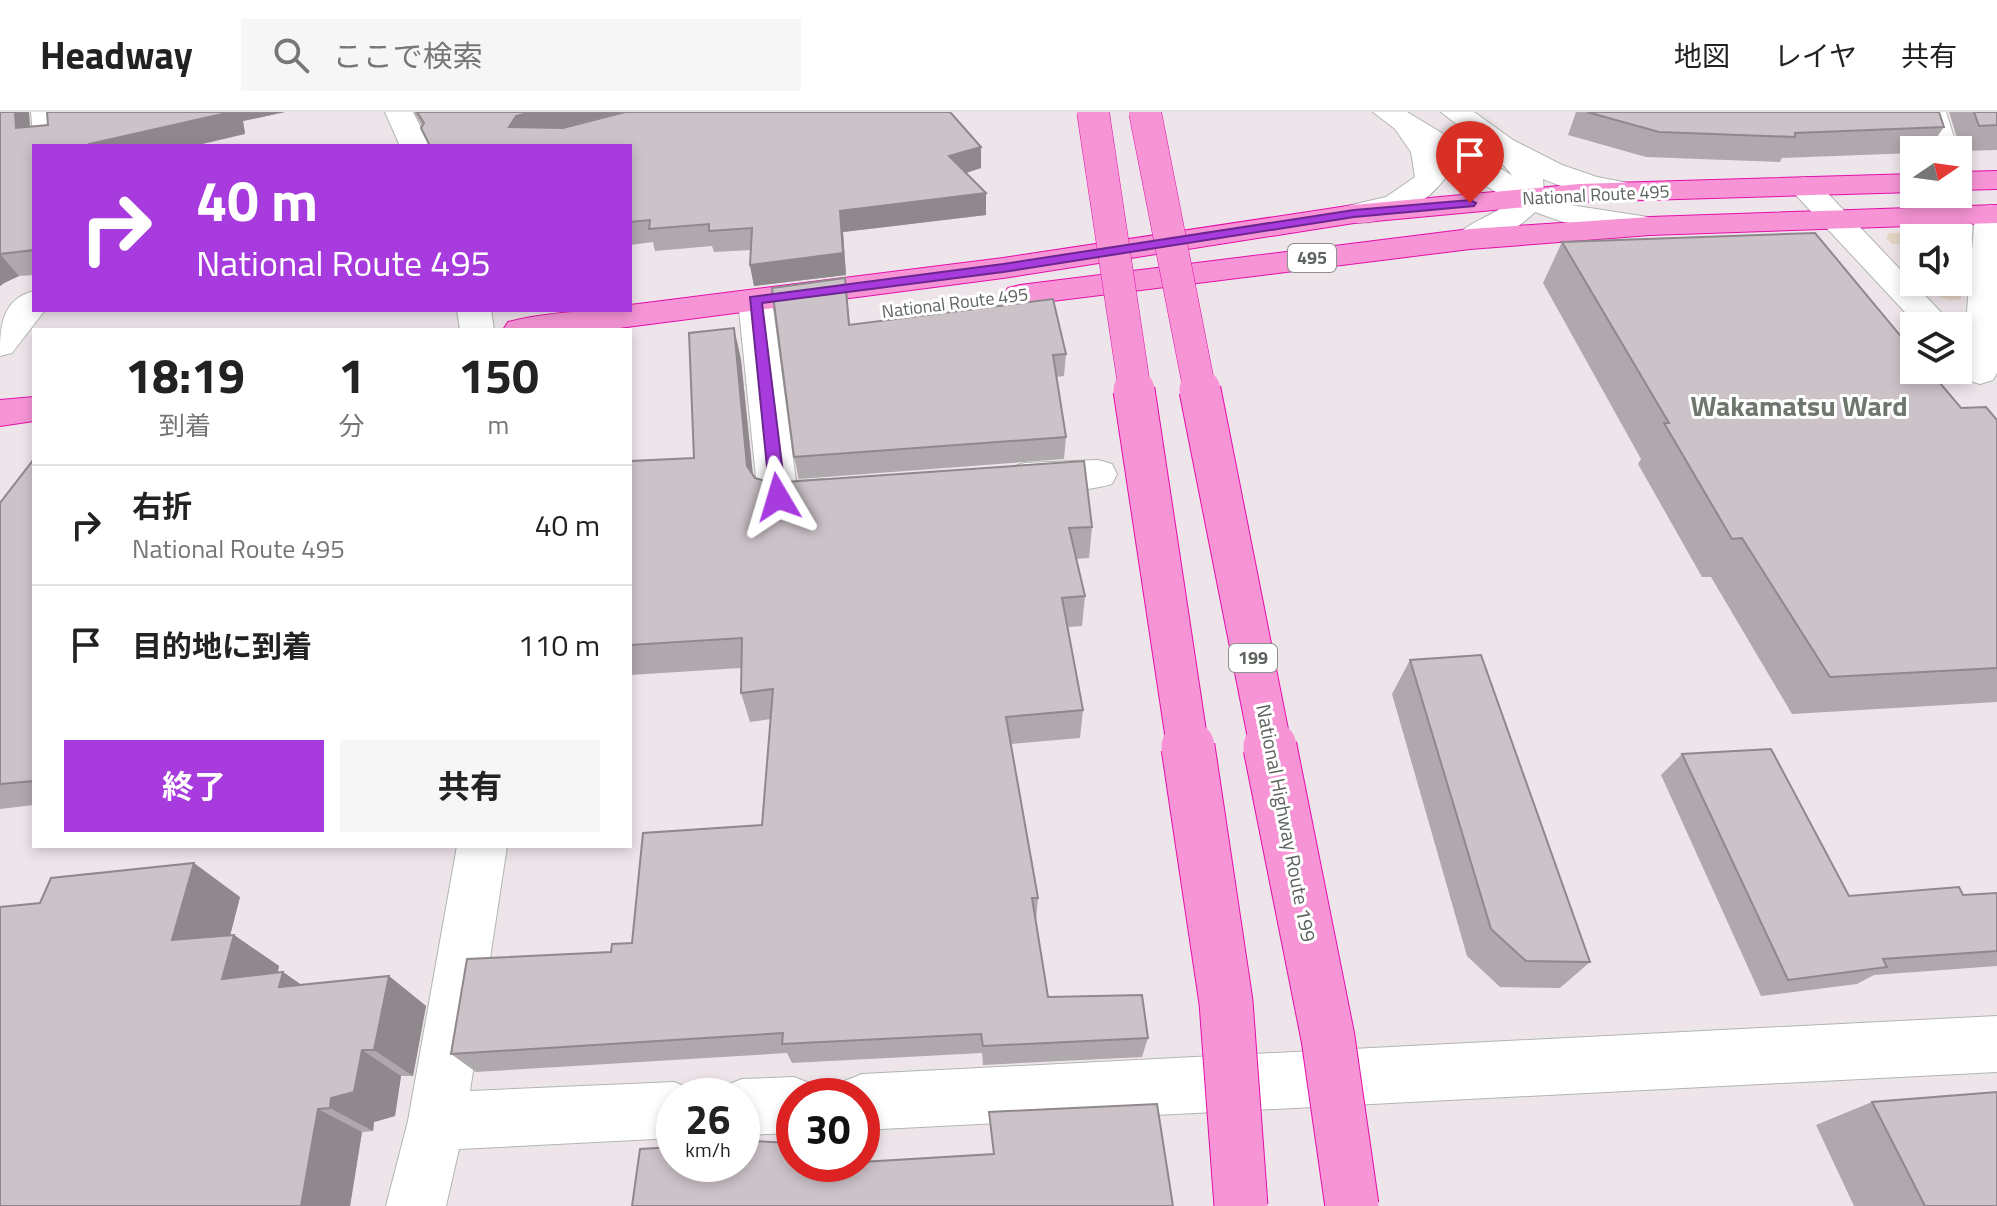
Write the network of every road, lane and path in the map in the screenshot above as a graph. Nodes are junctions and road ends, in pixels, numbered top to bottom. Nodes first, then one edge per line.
1 (45, 112) edge
2 (399, 112) edge
3 (1093, 112) edge
4 (1145, 112) edge
5 (1455, 112) edge
6 (1932, 112) edge
7 (1397, 119) edge
8 (1939, 136) edge
9 (47, 144) edge
10 (414, 144) edge
11 (1509, 148) junction
12 (1997, 180) edge
13 (1972, 181) edge
14 (1900, 183) edge
15 (1804, 186) junction
16 (1628, 191) junction
17 (1527, 198) junction
18 (1354, 214) junction
19 (1994, 214) edge
20 (1835, 217) junction
21 (1650, 226) junction
22 (1470, 239) junction
23 (32, 304) edge
24 (1924, 312) edge
25 (756, 314) junction
26 (550, 328) edge
27 (632, 344) edge
28 (0, 345) edge
29 (1978, 371) edge
30 (32, 379) edge
31 (0, 383) edge
32 (32, 409) edge
33 (0, 413) edge
34 (1098, 474) dead end
35 (993, 480) edge
36 (855, 491) edge
37 (482, 848) edge
38 (1997, 1044) edge
39 (880, 1101) edge
40 (656, 1111) edge
41 (437, 1121) junction
42 (416, 1206) edge
43 (1241, 1206) edge
44 (1352, 1206) edge

1 - 9 street
2 - 10 street
3 - 43 highway, bridge
4 - 44 highway, National Highway Route 199 / 199, bridge
5 - 11 street
6 - 8 street
7 - 17 street
7 - 18 street
11 - 16 street
11 - 17 street
12 - 13 highway
14 - 15 highway, National Route 495 / 495
15 - 16 highway, National Route 495 / 495
15 - 20 street
16 - 17 highway, National Route 495 / 495
17 - 18 highway, National Route 495 / 495
17 - 21 street
17 - 22 street
18 - 25 highway, National Route 495 / 495
19 - 20 highway, National Route 495 / 495
19 - 29 street
20 - 21 highway, National Route 495 / 495
20 - 24 street
21 - 22 highway, National Route 495 / 495
22 - 25 highway, National Route 495 / 495
23 - 28 street
25 - 26 highway, National Route 495 / 495
25 - 27 highway, National Route 495 / 495
25 - 36 street
30 - 31 highway
32 - 33 highway
34 - 35 street
37 - 41 street
38 - 39 street
40 - 41 street
41 - 42 street

